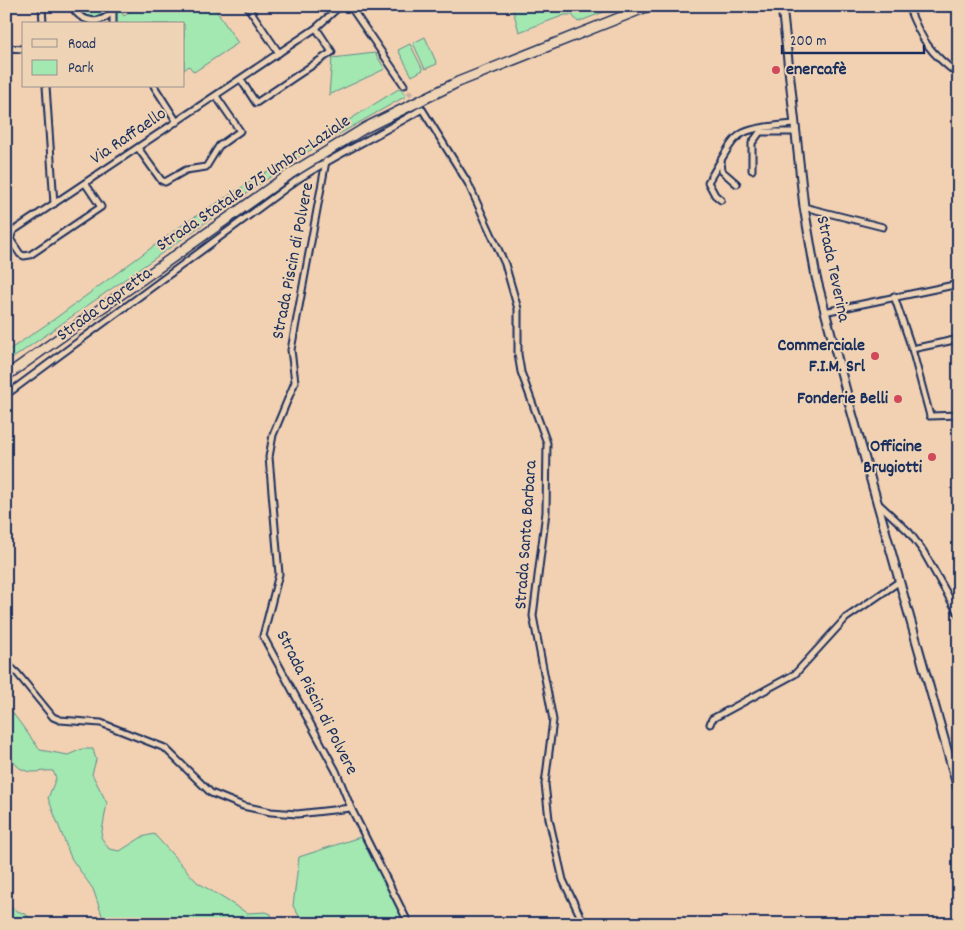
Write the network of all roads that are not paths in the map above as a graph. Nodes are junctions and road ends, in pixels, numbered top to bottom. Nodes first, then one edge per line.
1 (42, 6) edge
2 (72, 6) edge
3 (247, 6) edge
4 (340, 6) edge
5 (350, 6) edge
6 (633, 6) edge
7 (649, 6) edge
8 (782, 6) edge
9 (908, 6) edge
10 (114, 8) edge
11 (101, 20) junction
12 (43, 22) edge
13 (107, 22) edge
14 (113, 22) edge
15 (316, 28) junction
16 (6, 48) edge
17 (22, 49) edge
18 (279, 53) junction
19 (959, 75) edge
20 (240, 80) junction
21 (404, 85) tunnel mouth
22 (46, 88) edge
23 (155, 88) edge
24 (216, 96) junction
25 (422, 109) joint
26 (177, 122) junction
27 (795, 124) junction
28 (796, 132) junction
29 (138, 148) junction
30 (326, 161) junction
31 (721, 161) junction
32 (752, 170) dead end
33 (85, 183) junction
34 (736, 184) dead end
35 (721, 200) dead end
36 (54, 204) junction
37 (804, 207) junction
38 (883, 227) dead end
39 (959, 284) edge
40 (894, 296) junction
41 (824, 312) junction
42 (959, 339) edge
43 (912, 350) junction
44 (6, 369) edge
45 (6, 376) edge
46 (6, 395) edge
47 (959, 415) edge
48 (878, 504) junction
49 (900, 581) junction
50 (959, 615) edge
51 (6, 663) edge
52 (710, 724) dead end
53 (959, 792) edge
54 (351, 808) junction
55 (409, 924) edge
56 (584, 924) edge

1 - 12 street
2 - 11 street
3 - 18 street
4 - 15 street, Via Raffaello
5 - 21 street
6 - 44 highway, Strada Statale 675 Umbro-Laziale
7 - 45 highway, Strada Statale 675 Umbro-Laziale
8 - 27 main road, Strada Teverina
9 - 19 street
10 - 11 street
10 - 14 street
11 - 13 street
15 - 18 street, Via Raffaello
15 - 20 street
16 - 17 street
18 - 20 street, Via Raffaello
20 - 24 street, Via Raffaello
22 - 36 street
23 - 26 street
24 - 26 street, Via Raffaello
24 - 29 street
25 - 30 street, Strada Capretta
25 - 56 street, Strada Santa Barbara
26 - 29 street, Via Raffaello
27 - 28 main road, Strada Teverina
27 - 31 street
28 - 32 street
28 - 37 main road, Strada Teverina
29 - 33 street, Via Raffaello
30 - 46 street, Strada Capretta
30 - 54 street, Strada Piscin di Polvere
31 - 34 street
31 - 35 street
33 - 36 street, Via Raffaello
33 - 36 street, Via Raffaello
37 - 38 street
37 - 41 main road, Strada Teverina
39 - 40 street
40 - 41 street
40 - 43 street
41 - 48 main road, Strada Teverina
42 - 43 street
43 - 47 street
48 - 49 main road, Strada Teverina
48 - 50 street
49 - 52 street
49 - 53 main road, Strada Teverina
51 - 54 street
54 - 55 street, Strada Piscin di Polvere

